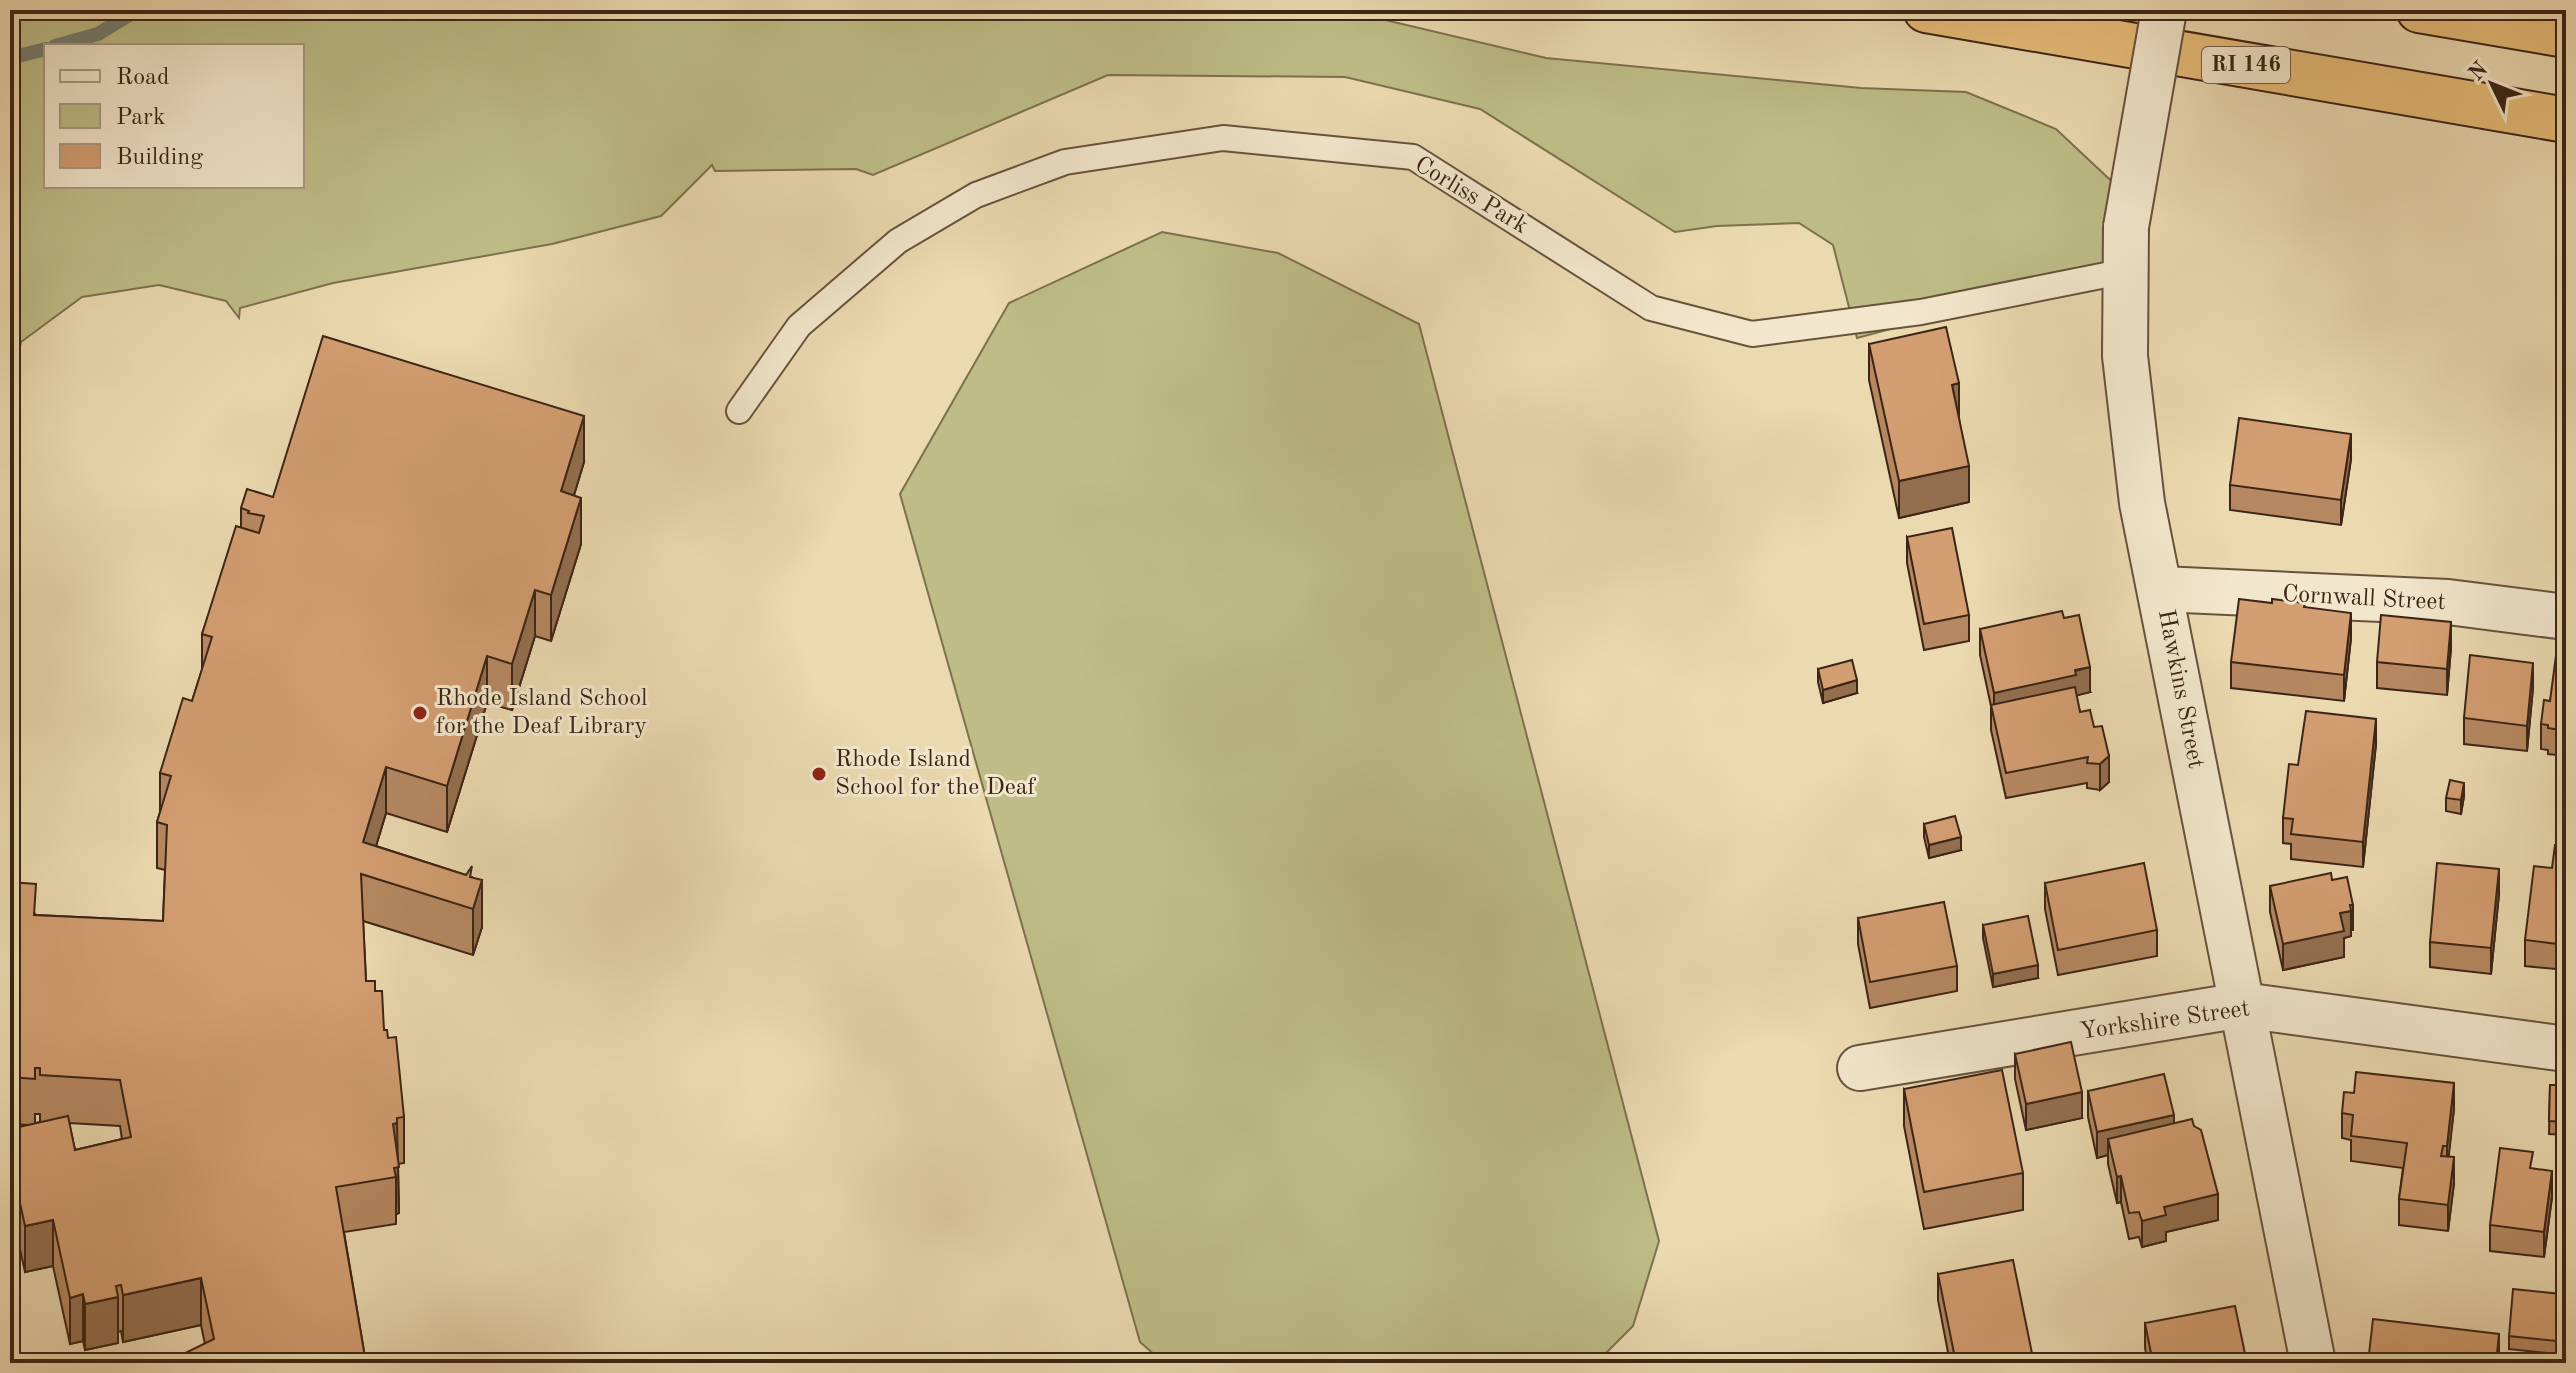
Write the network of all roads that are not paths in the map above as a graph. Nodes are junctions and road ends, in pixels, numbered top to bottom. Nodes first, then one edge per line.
1 (1926, 10) edge
2 (2164, 10) edge
3 (2419, 10) edge
4 (2566, 35) edge
5 (2566, 120) edge
6 (2126, 271) junction
7 (739, 411) dead end
8 (2161, 589) junction
9 (2566, 617) edge
10 (2242, 1005) junction
11 (2566, 1049) edge
12 (1860, 1068) dead end
13 (2313, 1363) edge

1 - 5 highway, RI 146
2 - 6 street, Hawkins Street, bridge
3 - 4 highway
6 - 7 lane, Corliss Park
6 - 8 street, Hawkins Street
8 - 9 street, Cornwall Street
8 - 10 street, Hawkins Street
10 - 11 street, Yorkshire Street
10 - 12 street, Yorkshire Street
10 - 13 street, Hawkins Street

